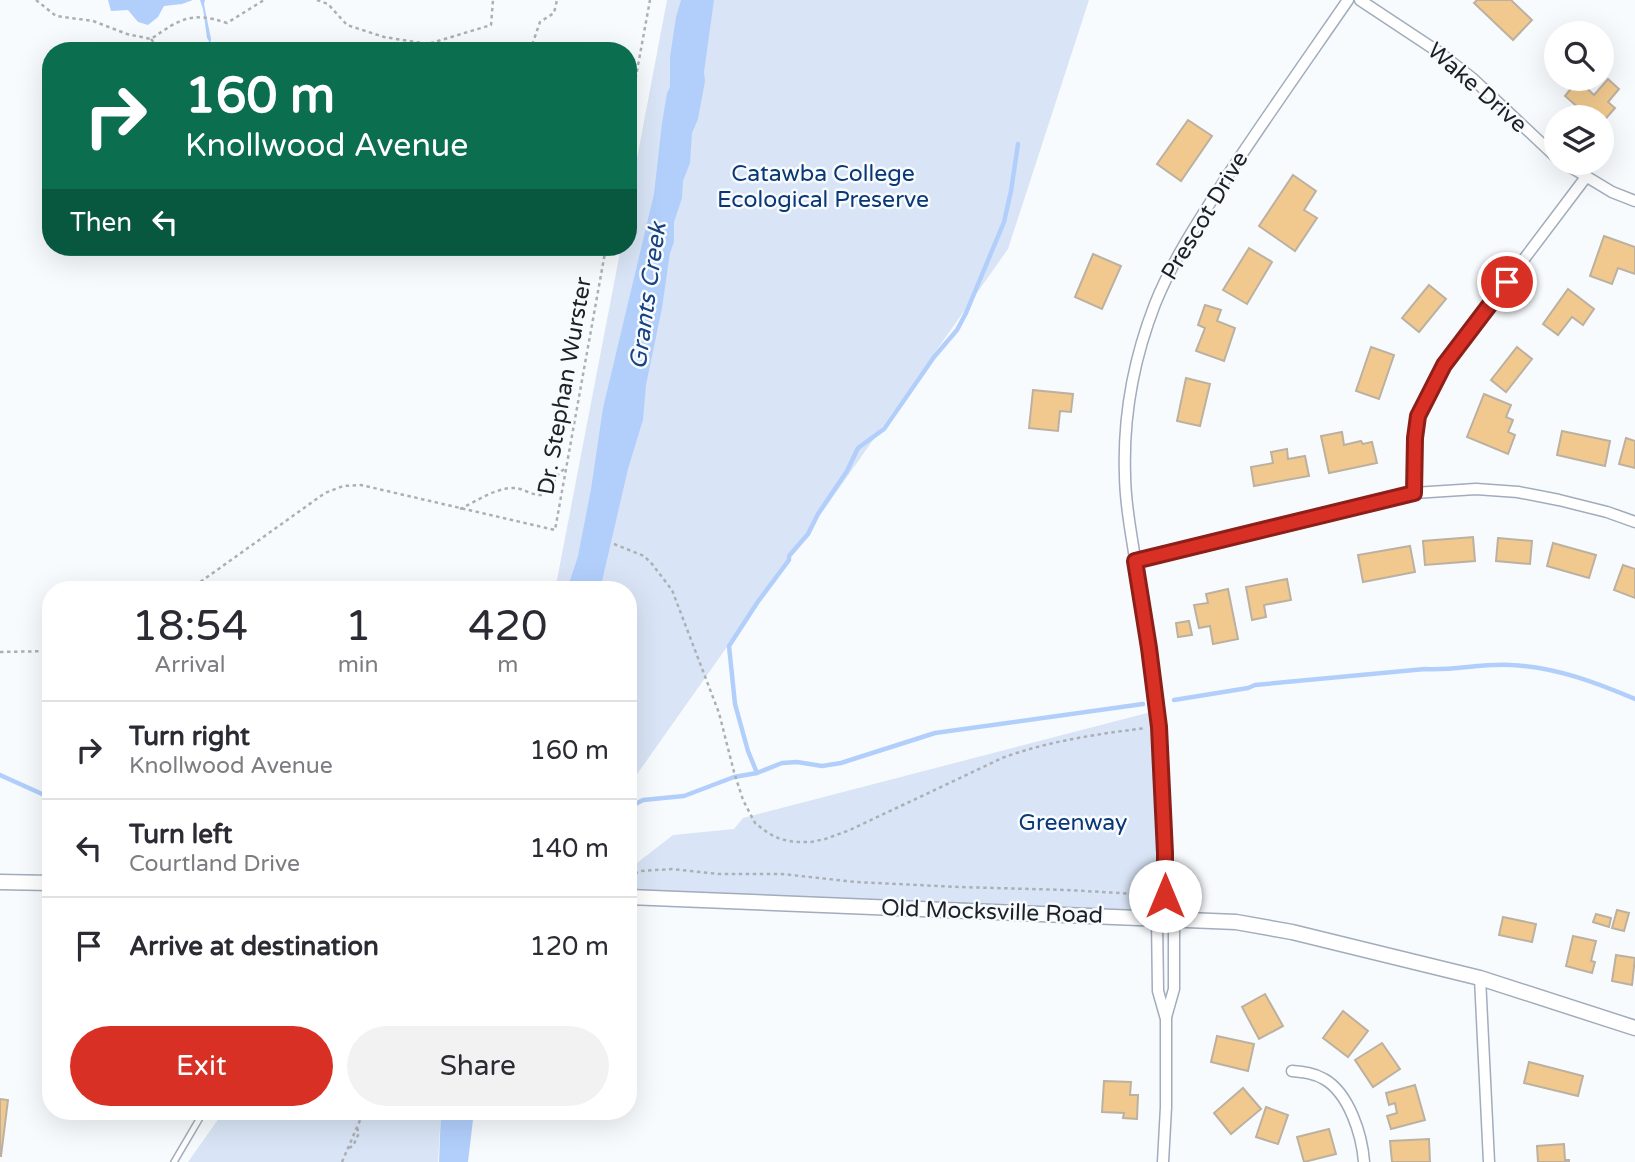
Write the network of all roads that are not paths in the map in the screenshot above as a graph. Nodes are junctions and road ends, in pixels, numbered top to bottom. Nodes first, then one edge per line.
1 (1349, 0) edge
2 (1360, 0) edge
3 (1544, 146) edge
4 (1583, 175) edge
5 (1586, 177) junction
6 (1635, 201) edge
7 (1414, 493) junction
8 (1635, 522) edge
9 (1135, 561) junction
10 (0, 882) edge
11 (42, 883) edge
12 (637, 897) edge
13 (1165, 919) junction
14 (1480, 978) junction
15 (1166, 1019) junction
16 (1635, 1028) edge
17 (1292, 1071) dead end
18 (199, 1120) edge
19 (174, 1162) edge
20 (1163, 1162) edge
21 (1364, 1162) edge
22 (1489, 1162) edge

1 - 9 street, Prescot Drive
2 - 3 street, Wake Drive
4 - 5 street
5 - 6 street
5 - 7 street
7 - 8 street
7 - 9 street
9 - 13 street, Prescot Drive
10 - 11 street
12 - 13 street, Old Mocksville Road
13 - 14 street, Old Mocksville Road
13 - 15 street
13 - 15 street
14 - 16 street, Old Mocksville Road
14 - 22 street
15 - 20 street
17 - 21 street
18 - 19 lane

